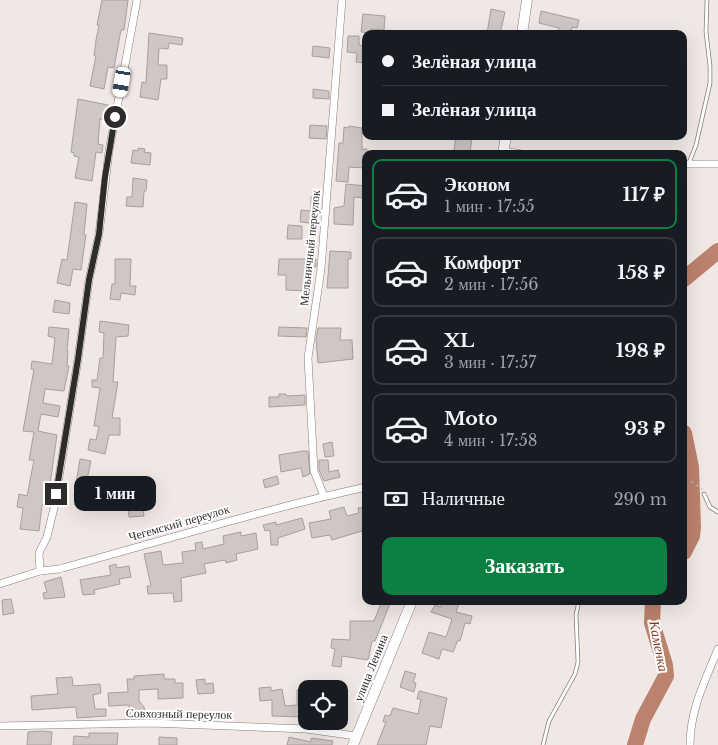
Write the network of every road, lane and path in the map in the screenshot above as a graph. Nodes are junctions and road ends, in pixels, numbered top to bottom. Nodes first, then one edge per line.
1 (138, 0) edge
2 (342, 0) edge
3 (527, 0) edge
4 (707, 0) edge
5 (523, 30) edge
6 (687, 162) edge
7 (687, 164) edge
8 (718, 164) edge
9 (687, 482) edge
10 (362, 488) edge
11 (704, 494) joint
12 (324, 496) junction
13 (718, 512) edge
14 (40, 571) junction
15 (0, 584) edge
16 (410, 605) edge
17 (578, 605) edge
18 (718, 649) edge
19 (0, 726) edge
20 (355, 741) edge
21 (543, 745) edge
22 (690, 745) edge

1 - 14 street
2 - 12 street, Мельничный переулок
3 - 5 street
4 - 6 lane
7 - 8 street
9 - 11 path
10 - 12 street, Чегемский переулок
11 - 13 lane
12 - 14 street, Чегемский переулок
14 - 15 street, Чегемский переулок
16 - 20 street, улица Ленина
17 - 21 lane
18 - 22 street
19 - 20 street, Совхозный переулок

